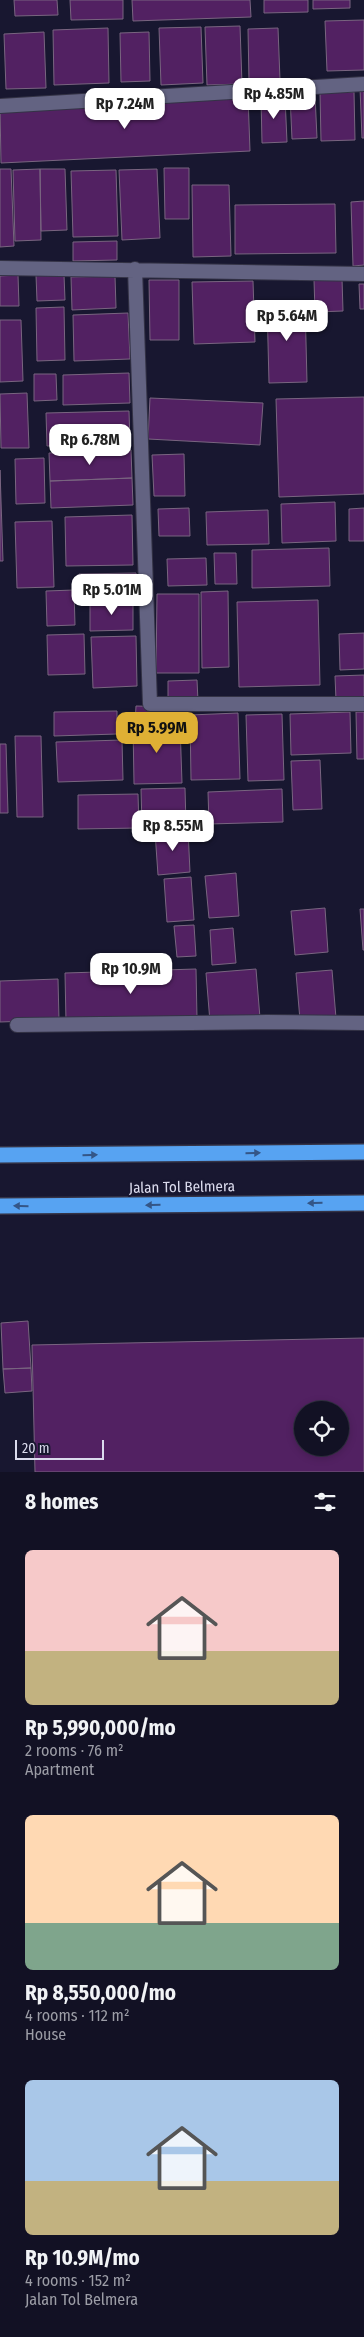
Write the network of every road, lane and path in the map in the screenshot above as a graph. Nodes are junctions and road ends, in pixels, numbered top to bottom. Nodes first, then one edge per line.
1 (364, 84) edge
2 (0, 106) edge
3 (0, 268) edge
4 (135, 270) junction
5 (364, 274) edge
6 (364, 704) edge
7 (364, 1024) edge
8 (17, 1026) dead end
9 (364, 1152) edge
10 (0, 1155) edge
11 (364, 1203) edge
12 (0, 1206) edge

1 - 2 street
3 - 4 street
4 - 5 street
4 - 6 street
7 - 8 street
10 -> 9 highway
11 -> 12 highway, Jalan Tol Belmera

